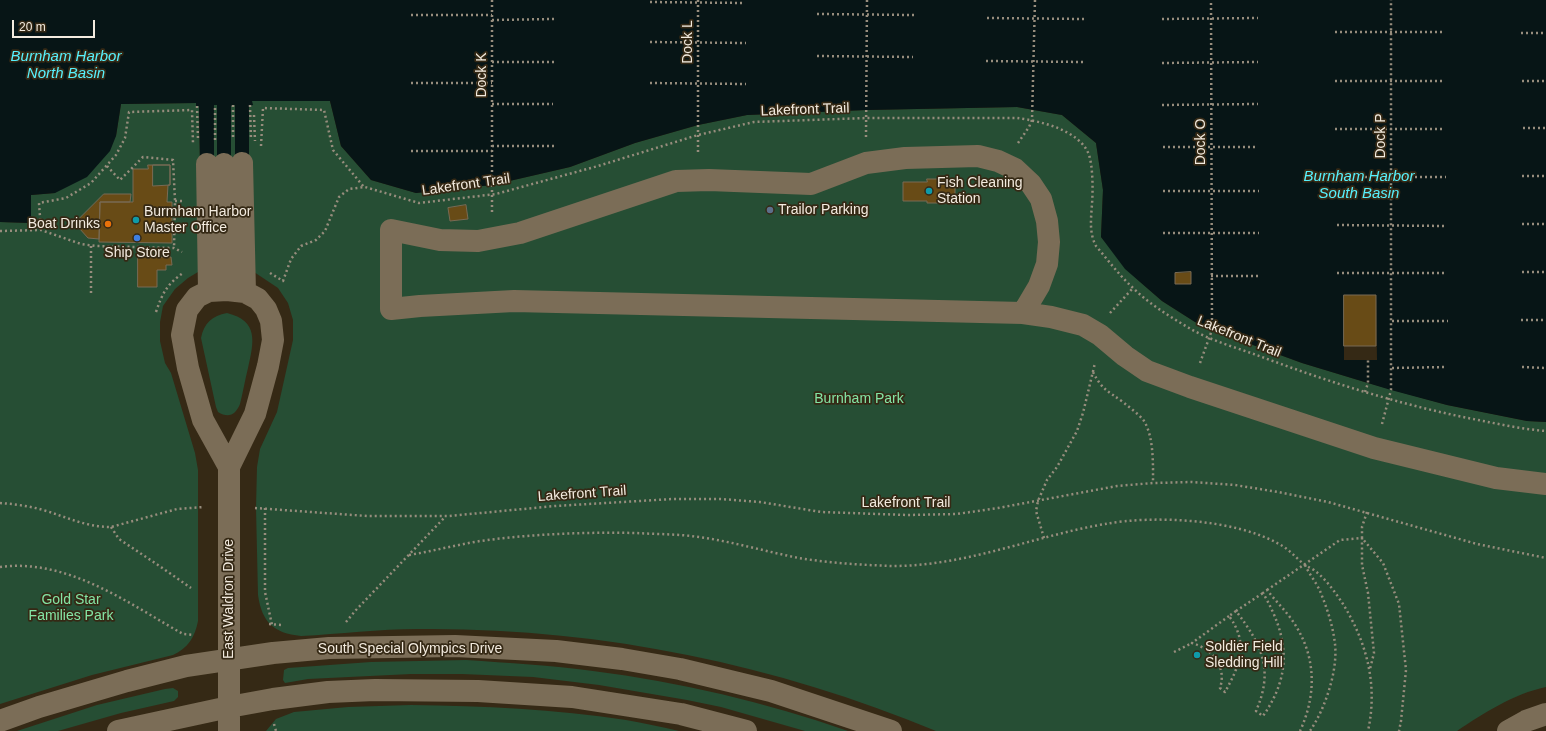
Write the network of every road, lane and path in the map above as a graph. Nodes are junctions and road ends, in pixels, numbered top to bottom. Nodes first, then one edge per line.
1 (492, 0) edge
2 (867, 0) edge
3 (1035, 0) edge
4 (1211, 0) edge
5 (1391, 0) edge
6 (698, 1) edge
7 (650, 2) dead end
8 (745, 3) dead end
9 (492, 14) junction
10 (817, 14) dead end
11 (867, 14) junction
12 (411, 15) dead end
13 (914, 15) dead end
14 (987, 18) dead end
15 (1258, 18) dead end
16 (554, 19) dead end
17 (1034, 19) junction
18 (1084, 19) dead end
19 (1162, 19) dead end
20 (1211, 19) junction
21 (492, 20) junction
22 (1335, 32) dead end
23 (1391, 32) junction
24 (1445, 32) dead end
25 (1521, 33) dead end
26 (1546, 33) edge
27 (650, 42) dead end
28 (698, 42) junction
29 (746, 43) dead end
30 (817, 56) dead end
31 (866, 57) junction
32 (913, 57) dead end
33 (986, 61) dead end
34 (492, 62) junction
35 (555, 62) dead end
36 (1033, 62) junction
37 (1084, 62) dead end
38 (1211, 62) junction
39 (1258, 62) dead end
40 (1162, 63) dead end
41 (1334, 81) dead end
42 (1445, 81) dead end
43 (1522, 81) dead end
44 (1546, 81) edge
45 (1391, 82) junction
46 (411, 83) dead end
47 (492, 83) junction
48 (650, 83) dead end
49 (698, 84) junction
50 (746, 84) dead end
51 (492, 104) junction
52 (553, 104) dead end
53 (1211, 104) junction
54 (1258, 104) dead end
55 (1162, 105) dead end
56 (188, 110) dead end
57 (866, 110) dead end
58 (254, 115) dead end
59 (1032, 120) junction
60 (1523, 128) dead end
61 (1546, 128) edge
62 (250, 129) dead end
63 (1335, 129) dead end
64 (1391, 129) junction
65 (1445, 129) dead end
66 (255, 130) junction
67 (698, 135) junction
68 (255, 145) dead end
69 (492, 146) junction
70 (554, 146) dead end
71 (1163, 147) dead end
72 (1211, 147) junction
73 (1258, 147) dead end
74 (261, 148) dead end
75 (492, 151) junction
76 (411, 152) dead end
77 (224, 164) junction
78 (1004, 164) junction
79 (107, 166) junction
80 (1522, 176) dead end
81 (1546, 176) edge
82 (1335, 177) dead end
83 (1391, 177) junction
84 (1446, 177) dead end
85 (699, 181) junction
86 (492, 185) dead end
87 (364, 187) junction
88 (1163, 191) dead end
89 (1212, 191) junction
90 (1258, 191) dead end
91 (1522, 224) dead end
92 (1546, 224) edge
93 (1337, 225) dead end
94 (1391, 225) junction
95 (1447, 226) dead end
96 (41, 230) junction
97 (0, 231) edge
98 (1163, 233) dead end
99 (1212, 233) junction
100 (1259, 233) dead end
101 (91, 246) junction
102 (174, 248) junction
103 (209, 260) junction
104 (244, 260) junction
105 (1522, 272) dead end
106 (1546, 272) edge
107 (1337, 273) dead end
108 (1392, 273) junction
109 (1447, 273) dead end
110 (1211, 276) junction
111 (1260, 276) dead end
112 (1132, 288) junction
113 (227, 291) junction
114 (91, 294) dead end
115 (1023, 313) junction
116 (1107, 316) dead end
117 (1521, 320) dead end
118 (1546, 320) edge
119 (1392, 321) junction
120 (1448, 321) dead end
121 (1209, 338) junction
122 (1097, 356) dead end
123 (1368, 360) dead end
124 (1446, 367) dead end
125 (1522, 367) dead end
126 (1392, 368) junction
127 (1546, 368) edge
128 (1093, 372) junction
129 (1192, 388) junction
130 (1365, 392) junction
131 (1389, 399) junction
132 (1546, 431) edge
133 (1374, 448) junction
134 (229, 467) junction
135 (1153, 483) junction
136 (1546, 484) edge
137 (1038, 501) junction
138 (0, 503) edge
139 (198, 507) dead end
140 (256, 508) dead end
141 (265, 508) junction
142 (1367, 512) junction
143 (446, 516) junction
144 (111, 527) junction
145 (1044, 538) junction
146 (1362, 538) junction
147 (409, 555) junction
148 (1546, 558) edge
149 (1304, 565) junction
150 (0, 567) edge
151 (191, 588) dead end
152 (1267, 590) junction
153 (1262, 593) junction
154 (1236, 611) junction
155 (1229, 616) junction
156 (285, 625) dead end
157 (344, 625) dead end
158 (194, 635) dead end
159 (1192, 643) junction
160 (1174, 652) dead end
161 (229, 660) junction
162 (1370, 671) junction
163 (229, 707) junction
164 (1546, 714) edge
165 (0, 721) edge
166 (118, 731) edge
167 (230, 731) edge
168 (746, 731) edge
169 (891, 731) edge
170 (1300, 731) edge
171 (1310, 731) edge
172 (1368, 731) edge
173 (1399, 731) edge
174 (1508, 731) edge

1 - 9 path, Dock K
2 - 11 path
3 - 17 path
4 - 20 path, Dock O
5 - 23 path, Dock P
6 - 7 path
6 - 8 path
6 - 28 path, Dock L
9 - 12 path
9 - 21 path, Dock K
10 - 11 path
11 - 13 path
11 - 31 path
14 - 17 path
15 - 20 path
16 - 21 path
17 - 18 path
17 - 36 path
19 - 20 path
20 - 38 path, Dock O
21 - 34 path, Dock K
22 - 23 path
23 - 24 path
23 - 45 path, Dock P
25 - 26 path
27 - 28 path
28 - 29 path
28 - 49 path, Dock L
30 - 31 path
31 - 32 path
31 - 57 path
33 - 36 path
34 - 35 path
34 - 47 path, Dock K
36 - 37 path
36 - 59 path
38 - 39 path
38 - 40 path
38 - 53 path, Dock O
41 - 45 path
42 - 45 path
43 - 44 path
45 - 64 path, Dock P
46 - 47 path
47 - 51 path, Dock K
48 - 49 path
49 - 50 path
49 - 67 path, Dock L
51 - 52 path
51 - 69 path, Dock K
53 - 54 path
53 - 55 path
53 - 72 path, Dock O
56 - 79 path
58 - 66 path
59 - 67 path, Lakefront Trail
59 - 78 path
59 - 112 path, Lakefront Trail
60 - 61 path
62 - 66 path
63 - 64 path
64 - 65 path
64 - 83 path, Dock P
66 - 68 path
67 - 85 path, Dock L
67 - 87 path, Lakefront Trail
69 - 70 path
69 - 75 path, Dock K
71 - 72 path
72 - 73 path
72 - 89 path, Dock O
74 - 87 path
75 - 76 path
75 - 86 path, Dock K
77 - 103 street
77 - 104 street
77 - 113 street
78 - 85 street
78 - 115 street
79 - 96 path
79 - 102 path
80 - 81 path
82 - 83 path
83 - 84 path
83 - 94 path, Dock P
85 - 115 street
87 - 104 path
88 - 89 path
89 - 90 path
89 - 99 path, Dock O
91 - 92 path
93 - 94 path
94 - 95 path
94 - 108 path, Dock P
96 - 97 path
96 - 101 path
98 - 99 path
99 - 100 path
99 - 110 path, Dock O
101 - 102 path
101 - 114 path
102 - 103 path
103 - 113 street
104 - 113 street
105 - 106 path
107 - 108 path
108 - 109 path
108 - 119 path, Dock P
110 - 111 path
110 - 121 path, Dock O
112 - 116 path
112 - 121 path, Lakefront Trail
113 - 134 street, East Waldron Drive
113 - 134 street, East Waldron Drive
115 - 129 street
117 - 118 path
119 - 120 path
119 - 126 path, Dock P
121 - 129 path
121 - 130 path, Lakefront Trail
122 - 128 path
123 - 130 path
124 - 126 path
125 - 127 path
126 - 131 path, Dock P
128 - 135 path
128 - 137 path
129 - 133 street
130 - 131 path, Lakefront Trail
131 - 132 path, Lakefront Trail
131 - 133 path, Dock P
133 - 136 street
134 - 161 street, East Waldron Drive
135 - 137 path, Lakefront Trail
135 - 142 path, Lakefront Trail
137 - 143 path, Lakefront Trail
137 - 145 path
138 - 144 path
139 - 144 path
140 - 141 path, Lakefront Trail
141 - 143 path, Lakefront Trail
141 - 156 path
142 - 146 path
142 - 148 path, Lakefront Trail
143 - 147 path
144 - 151 path
145 - 147 path
145 - 149 path
146 - 149 path
146 - 162 path
146 - 173 path
147 - 157 path
149 - 152 path
149 - 162 path
149 - 171 path
150 - 158 path
152 - 153 path
152 - 170 path
153 - 154 path
153 - 154 path
154 - 155 path
155 - 159 path
155 - 159 path
159 - 160 path
161 - 163 street, East Waldron Drive
161 - 165 street, South Special Olympics Drive
161 - 169 street, South Special Olympics Drive
162 - 172 path
163 - 166 street
163 - 167 street, East Waldron Drive
163 - 168 street
164 - 174 street

